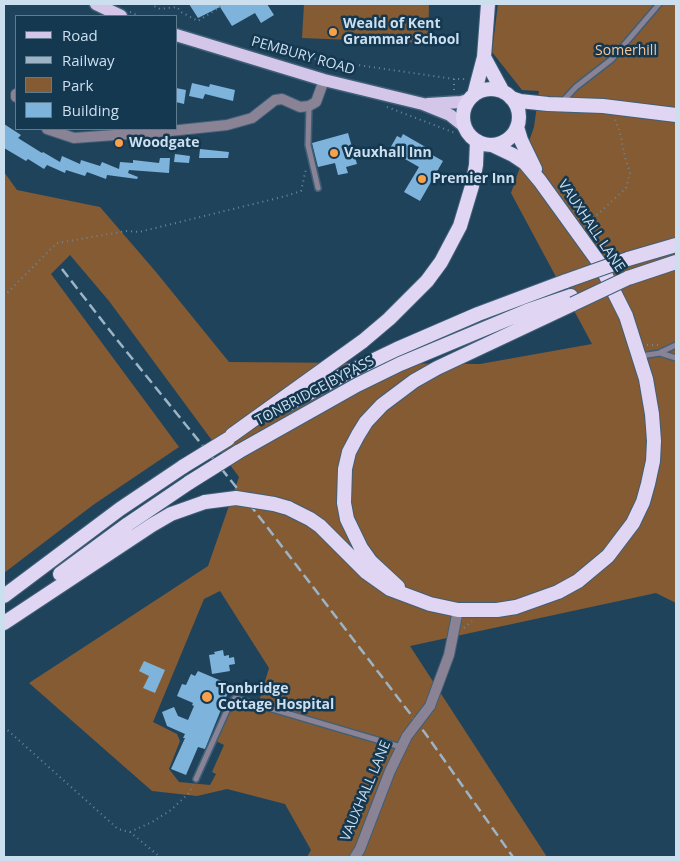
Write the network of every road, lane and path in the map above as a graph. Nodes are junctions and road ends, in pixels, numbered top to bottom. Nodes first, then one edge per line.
1 (96, 4) edge
2 (150, 4) edge
3 (220, 4) edge
4 (488, 4) edge
5 (659, 4) edge
6 (177, 5) edge
7 (119, 15) edge
8 (178, 36) edge
9 (275, 53) dead end
10 (484, 57) junction
11 (324, 80) junction
12 (479, 80) junction
13 (507, 95) junction
14 (471, 98) junction
15 (423, 104) junction
16 (554, 104) junction
17 (309, 106) junction
18 (384, 106) dead end
19 (603, 106) junction
20 (676, 115) edge
21 (518, 123) junction
22 (50, 130) edge
23 (463, 131) junction
24 (477, 142) junction
25 (492, 145) junction
26 (311, 163) junction
27 (540, 181) junction
28 (318, 188) dead end
29 (588, 245) junction
30 (676, 245) edge
31 (676, 262) edge
32 (4, 296) edge
33 (572, 300) junction
34 (676, 346) edge
35 (640, 349) junction
36 (660, 353) junction
37 (676, 358) edge
38 (230, 437) junction
39 (406, 594) junction
40 (4, 596) edge
41 (458, 610) junction
42 (4, 615) edge
43 (475, 620) dead end
44 (4, 623) edge
45 (462, 632) dead end
46 (4, 727) edge
47 (401, 747) junction
48 (196, 779) joint
49 (130, 832) junction
50 (160, 857) edge
51 (355, 857) edge

1 - 7 main road
2 - 6 path
3 - 6 path
4 - 10 highway
5 - 16 lane
8 - 11 main road, PEMBURY ROAD
9 - 12 path
10 - 12 highway
10 - 13 highway
11 - 15 main road, PEMBURY ROAD
11 - 17 street
12 - 14 highway
13 - 14 highway
13 - 16 highway
13 - 21 highway
14 - 15 main road, PEMBURY ROAD
14 - 23 highway
15 - 23 main road, PEMBURY ROAD
16 - 19 highway
16 - 21 highway
17 - 22 street
17 - 26 lane
18 - 23 path
19 - 20 highway
19 - 29 path
21 - 25 highway
21 - 27 highway, VAUXHALL LANE
23 - 24 highway
24 - 25 highway
24 - 38 highway
25 - 27 highway, VAUXHALL LANE
26 - 28 lane
26 - 32 path
27 - 29 highway, VAUXHALL LANE
29 - 35 highway, VAUXHALL LANE
30 - 38 highway, TONBRIDGE BYPASS, bridge
31 - 33 highway, bridge
33 - 39 highway
33 - 42 highway, TONBRIDGE BYPASS, bridge
34 - 36 lane
35 - 36 lane
35 - 36 path
35 - 41 highway, VAUXHALL LANE
36 - 37 lane
38 - 40 highway, TONBRIDGE BYPASS, bridge
39 - 41 highway
39 - 44 highway, bridge
41 - 47 street, VAUXHALL LANE, bridge
43 - 45 path
46 - 49 path
47 - 48 lane
47 - 51 street, VAUXHALL LANE
48 - 49 path
49 - 50 path

